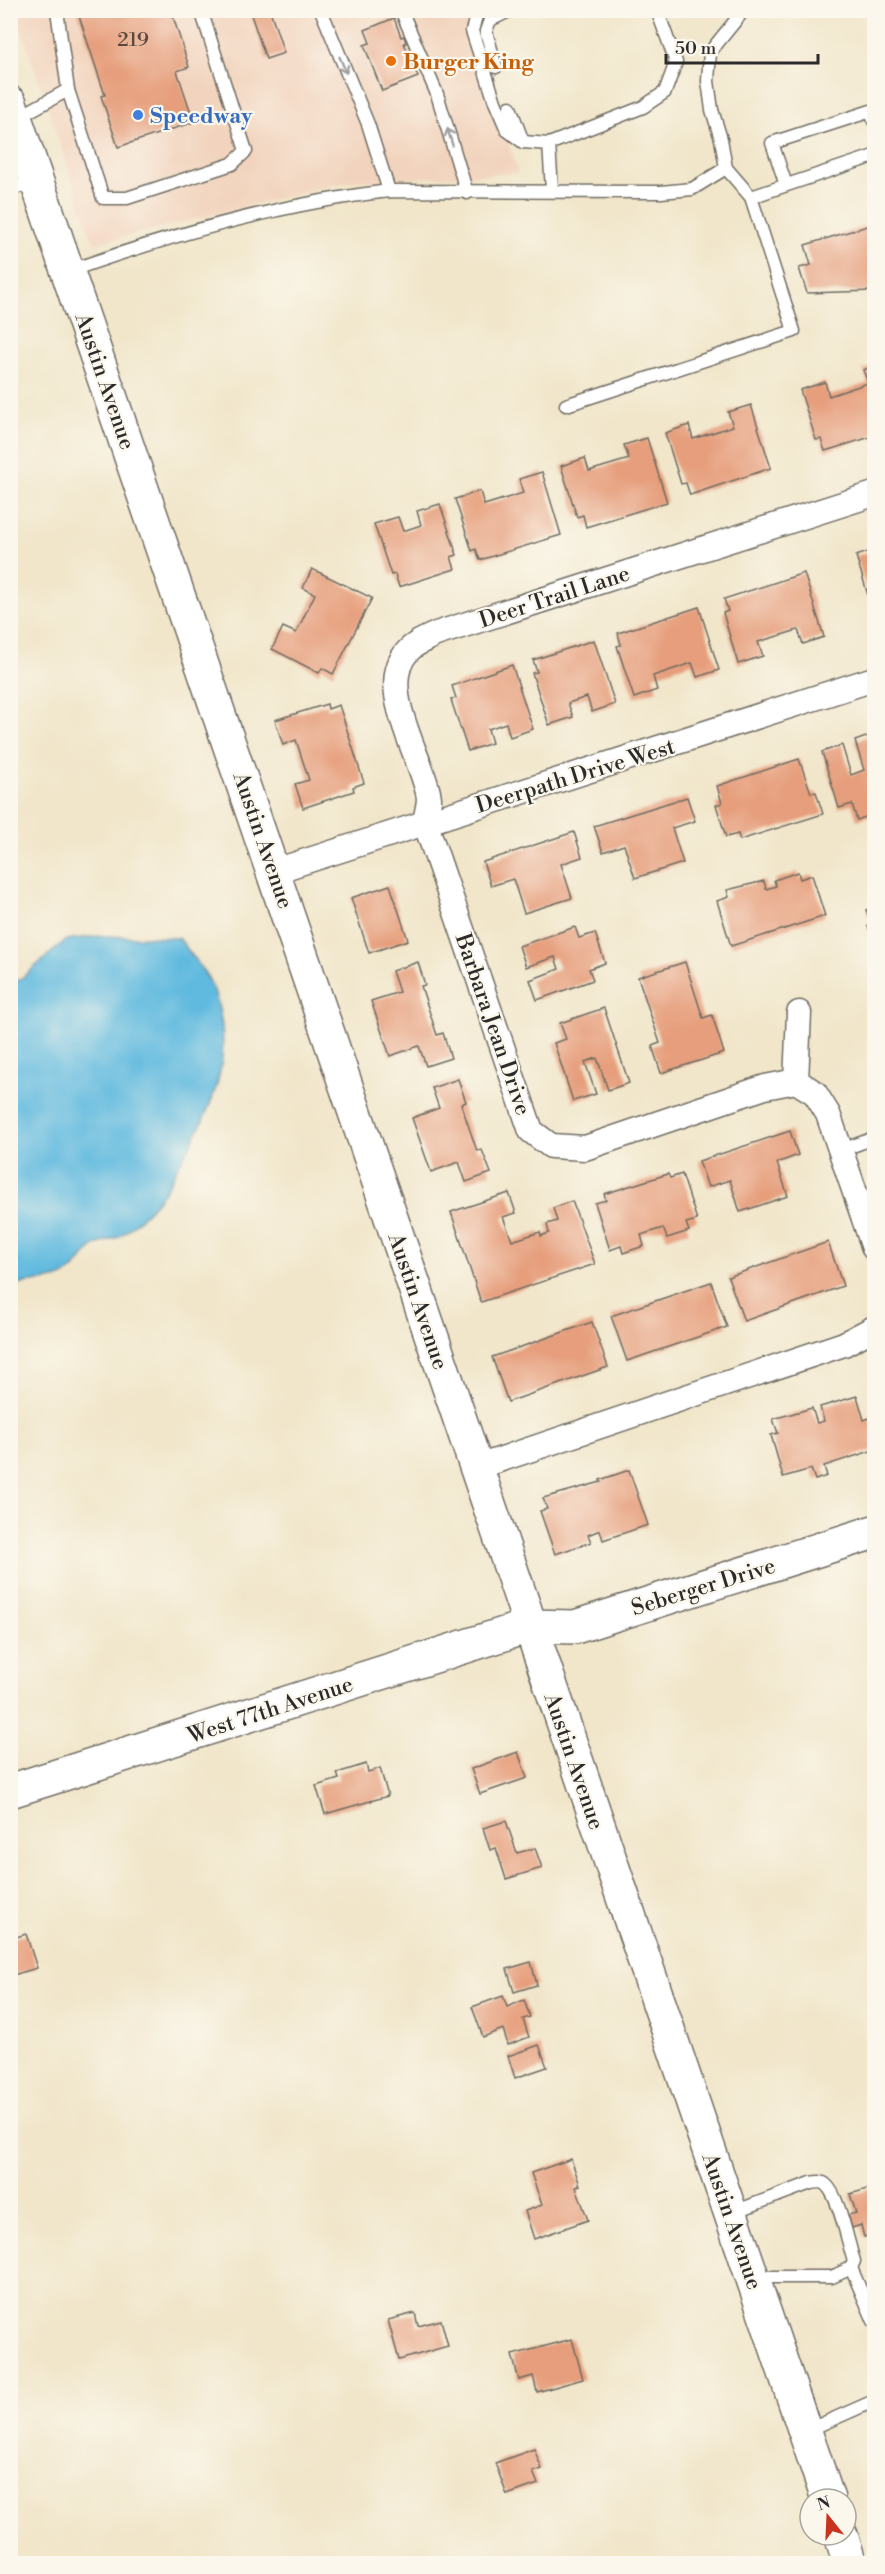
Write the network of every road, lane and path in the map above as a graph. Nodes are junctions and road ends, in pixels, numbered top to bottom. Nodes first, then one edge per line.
1 (57, 10) edge
2 (201, 10) edge
3 (321, 10) edge
4 (401, 10) edge
5 (480, 10) edge
6 (511, 10) edge
7 (657, 10) edge
8 (744, 10) edge
9 (496, 67) dead end
10 (68, 90) junction
11 (510, 107) dead end
12 (13, 111) edge
13 (874, 121) edge
14 (523, 142) junction
15 (549, 144) junction
16 (874, 156) edge
17 (726, 168) junction
18 (24, 185) edge
19 (786, 185) junction
20 (552, 190) junction
21 (389, 191) junction
22 (467, 193) junction
23 (751, 197) junction
24 (69, 271) junction
25 (566, 405) dead end
26 (874, 495) edge
27 (874, 679) edge
28 (425, 822) junction
29 (275, 871) junction
30 (799, 1013) dead end
31 (796, 1082) junction
32 (874, 1138) edge
33 (842, 1150) junction
34 (874, 1248) edge
35 (874, 1328) edge
36 (475, 1468) junction
37 (874, 1532) edge
38 (529, 1626) junction
39 (10, 1791) edge
40 (730, 2213) junction
41 (851, 2268) junction
42 (752, 2277) junction
43 (874, 2321) edge
44 (874, 2401) edge
45 (805, 2432) junction
46 (824, 2487) edge
47 (844, 2547) edge
48 (850, 2564) edge

1 - 10 lane
2 - 10 lane
3 -> 21 lane
22 -> 4 lane
5 - 14 lane
6 - 9 lane
7 - 15 lane
8 - 17 lane
10 - 12 lane
11 - 14 lane
12 - 18 street, Austin Avenue
13 - 19 lane
14 - 15 lane
15 - 20 lane
16 - 19 lane
17 - 20 lane
17 - 23 lane
18 - 24 street, Austin Avenue
19 - 23 lane
20 - 22 lane
21 - 22 lane
21 - 24 lane
23 - 25 lane
24 - 29 street, Austin Avenue
26 - 28 street, Deer Trail Lane
27 - 28 street, Deerpath Drive West
28 - 29 street, Deerpath Drive West
28 - 31 street, Barbara Jean Drive
29 - 36 street, Austin Avenue
30 - 31 street
31 - 33 street
32 - 33 lane
33 - 34 street
35 - 36 street
36 - 38 street, Austin Avenue
37 - 38 street, Seberger Drive
38 - 39 street, West 77th Avenue
38 - 40 street, Austin Avenue
40 - 41 lane
40 - 42 street, Austin Avenue
41 - 42 lane
41 - 43 lane
42 - 45 street, Austin Avenue
44 - 45 lane
45 - 46 street, Austin Avenue
47 - 48 street

